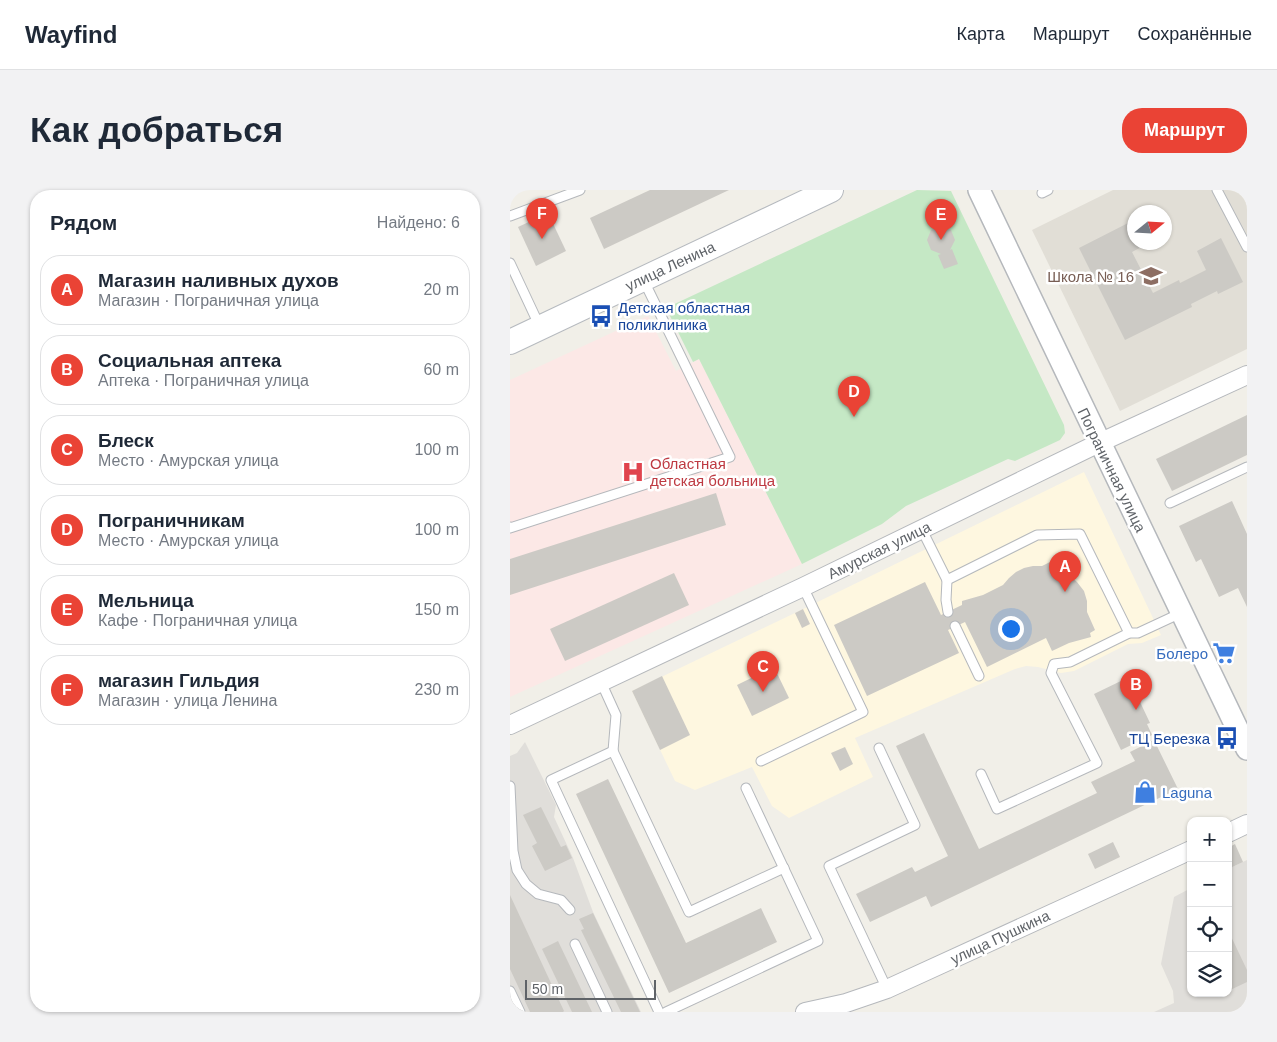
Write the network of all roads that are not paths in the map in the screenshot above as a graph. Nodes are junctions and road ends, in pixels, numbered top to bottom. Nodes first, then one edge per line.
1 (580, 190) edge
2 (831, 190) edge
3 (979, 190) edge
4 (1217, 190) edge
5 (510, 216) edge
6 (1247, 247) edge
7 (510, 264) edge
8 (642, 279) junction
9 (540, 327) junction
10 (510, 342) edge
11 (1247, 375) edge
12 (1100, 443) junction
13 (1247, 467) edge
14 (1170, 503) dead end
15 (510, 527) edge
16 (922, 530) junction
17 (947, 580) junction
18 (803, 587) junction
19 (948, 612) dead end
20 (1181, 613) junction
21 (955, 626) dead end
22 (1129, 633) junction
23 (979, 676) dead end
24 (601, 682) junction
25 (510, 725) edge
26 (879, 748) dead end
27 (1247, 749) edge
28 (613, 751) junction
29 (761, 761) dead end
30 (981, 774) dead end
31 (510, 786) edge
32 (746, 788) dead end
33 (1247, 824) edge
34 (1232, 831) edge
35 (1187, 852) edge
36 (784, 868) junction
37 (570, 910) dead end
38 (575, 944) dead end
39 (887, 989) junction
40 (510, 991) edge
41 (863, 1005) edge
42 (520, 1012) edge
43 (607, 1012) edge
44 (659, 1012) edge
45 (666, 1012) edge
46 (805, 1012) edge

1 - 5 lane
2 - 8 main road, улица Ленина
3 - 12 street, Пограничная улица
4 - 6 lane
7 - 9 lane
8 - 9 main road, улица Ленина
8 - 15 lane
9 - 10 main road, улица Ленина
11 - 12 street, Амурская улица
12 - 16 street, Амурская улица
12 - 20 street, Пограничная улица
13 - 14 lane
16 - 17 lane
16 - 18 street, Амурская улица
17 - 19 lane
17 - 22 lane
18 - 24 street, Амурская улица
18 - 29 lane
20 - 22 lane
20 - 27 street, Пограничная улица
21 - 23 lane
22 - 30 lane
24 - 25 street, Амурская улица
24 - 28 lane
26 - 39 lane
28 - 36 lane
28 - 44 lane
31 - 37 lane
32 - 36 lane
33 - 34 street
35 - 39 street, улица Пушкина
36 - 45 lane
38 - 43 lane
39 - 41 street, улица Пушкина
40 - 42 lane
41 - 46 street, улица Пушкина

